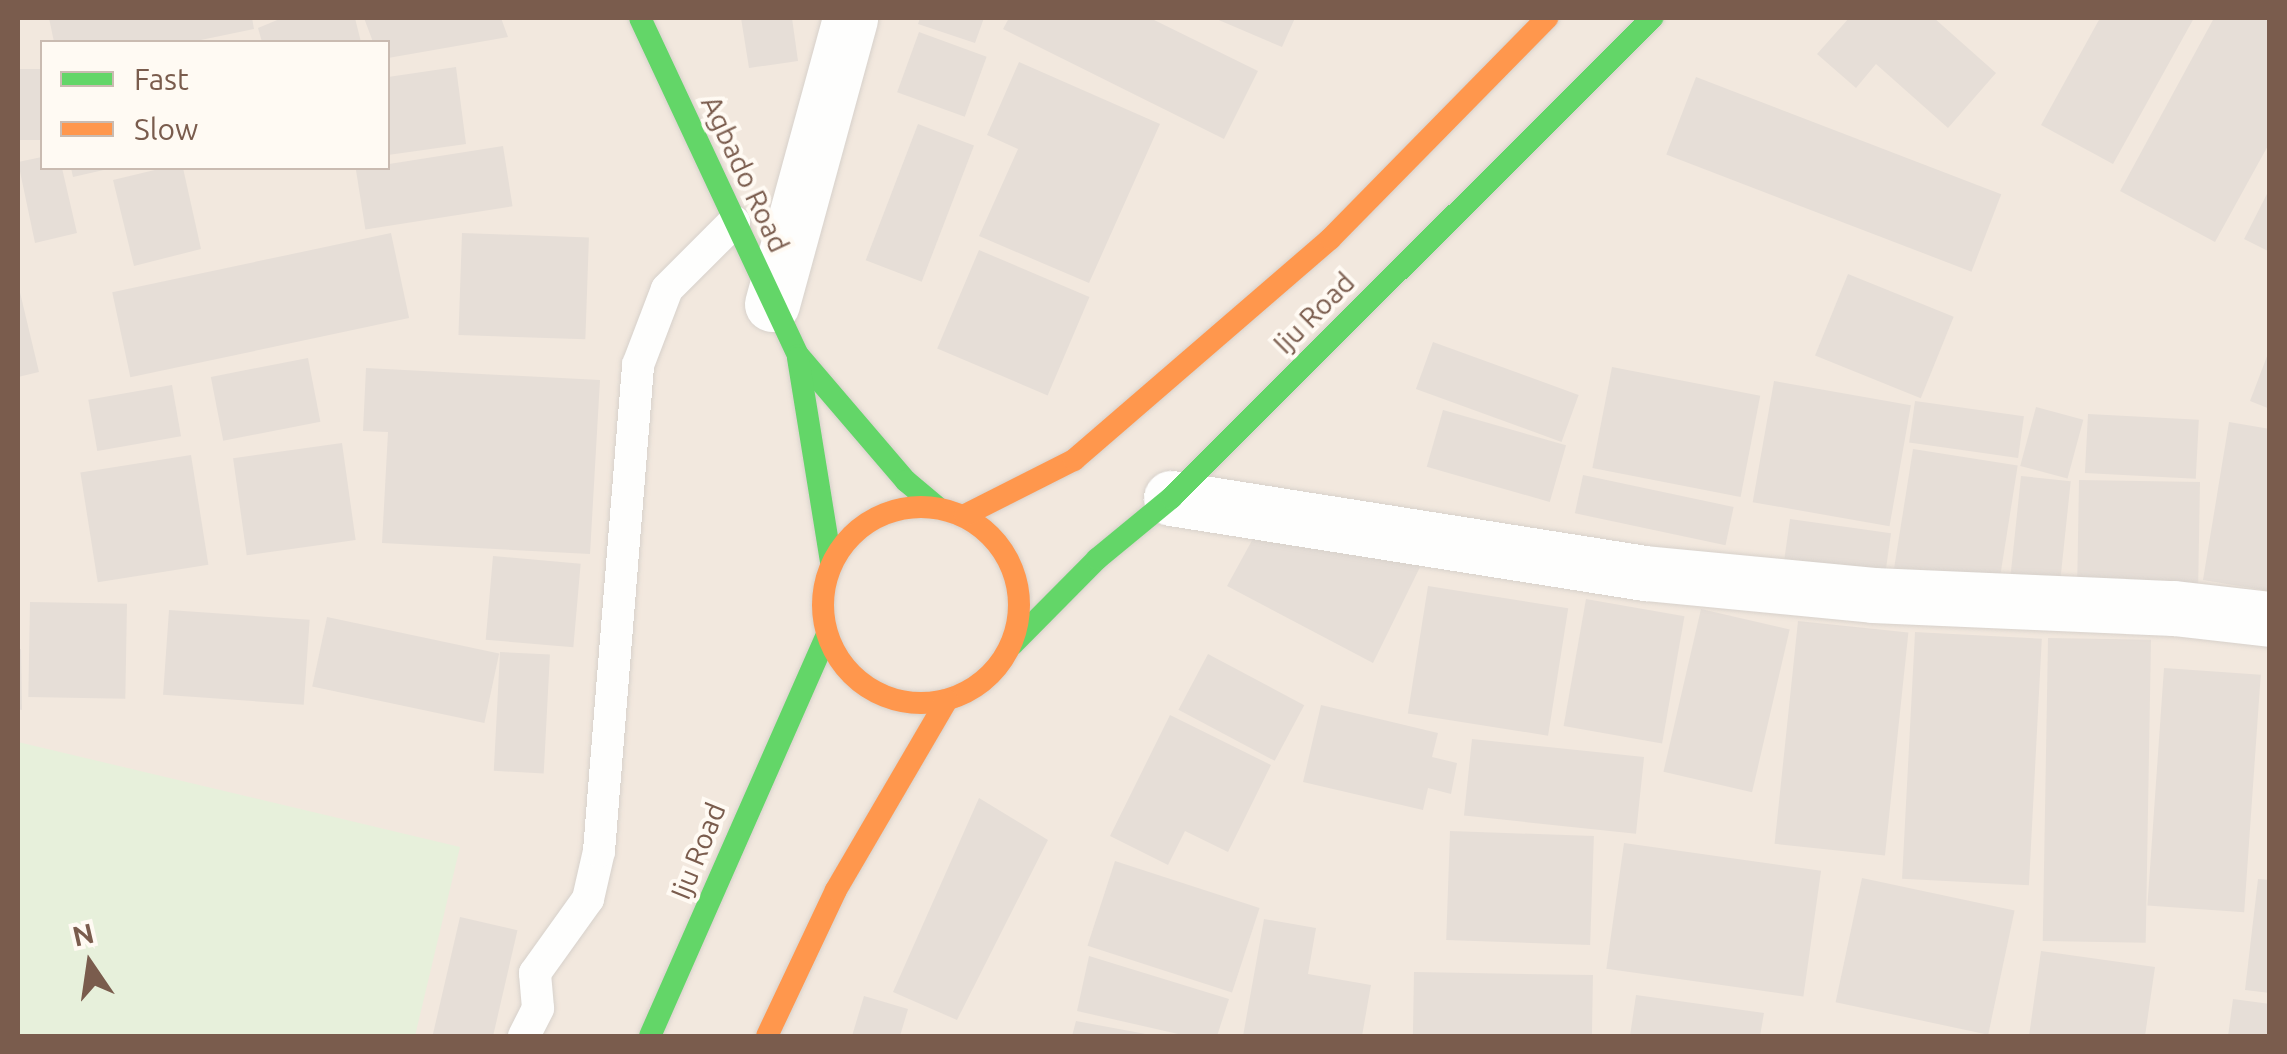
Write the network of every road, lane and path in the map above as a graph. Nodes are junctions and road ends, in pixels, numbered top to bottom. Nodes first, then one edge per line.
1 (640, 18) edge
2 (850, 18) edge
3 (1547, 18) edge
4 (1652, 18) edge
5 (734, 222) junction
6 (772, 304) junction
7 (798, 355) junction
8 (1171, 498) junction
9 (937, 507) junction
10 (965, 515) junction
11 (832, 562) junction
12 (2270, 619) edge
13 (828, 635) junction
14 (1013, 644) junction
15 (947, 700) junction
16 (524, 1036) edge
17 (650, 1036) edge
18 (766, 1036) edge

1 - 5 main road, Agbado Road
2 - 6 street
3 - 10 main road, Iju Road
4 - 8 main road, Iju Road
5 - 6 main road, Agbado Road
5 - 16 lane
6 - 7 main road, Agbado Road
7 - 9 main road, Agbado Road
7 - 11 main road, Agbado Road
8 - 12 street
8 - 14 main road, Iju Road
9 - 10 main road
9 - 11 main road
10 - 14 main road
11 - 13 main road
13 - 15 main road
13 - 17 main road, Iju Road
14 - 15 main road
15 - 18 main road

